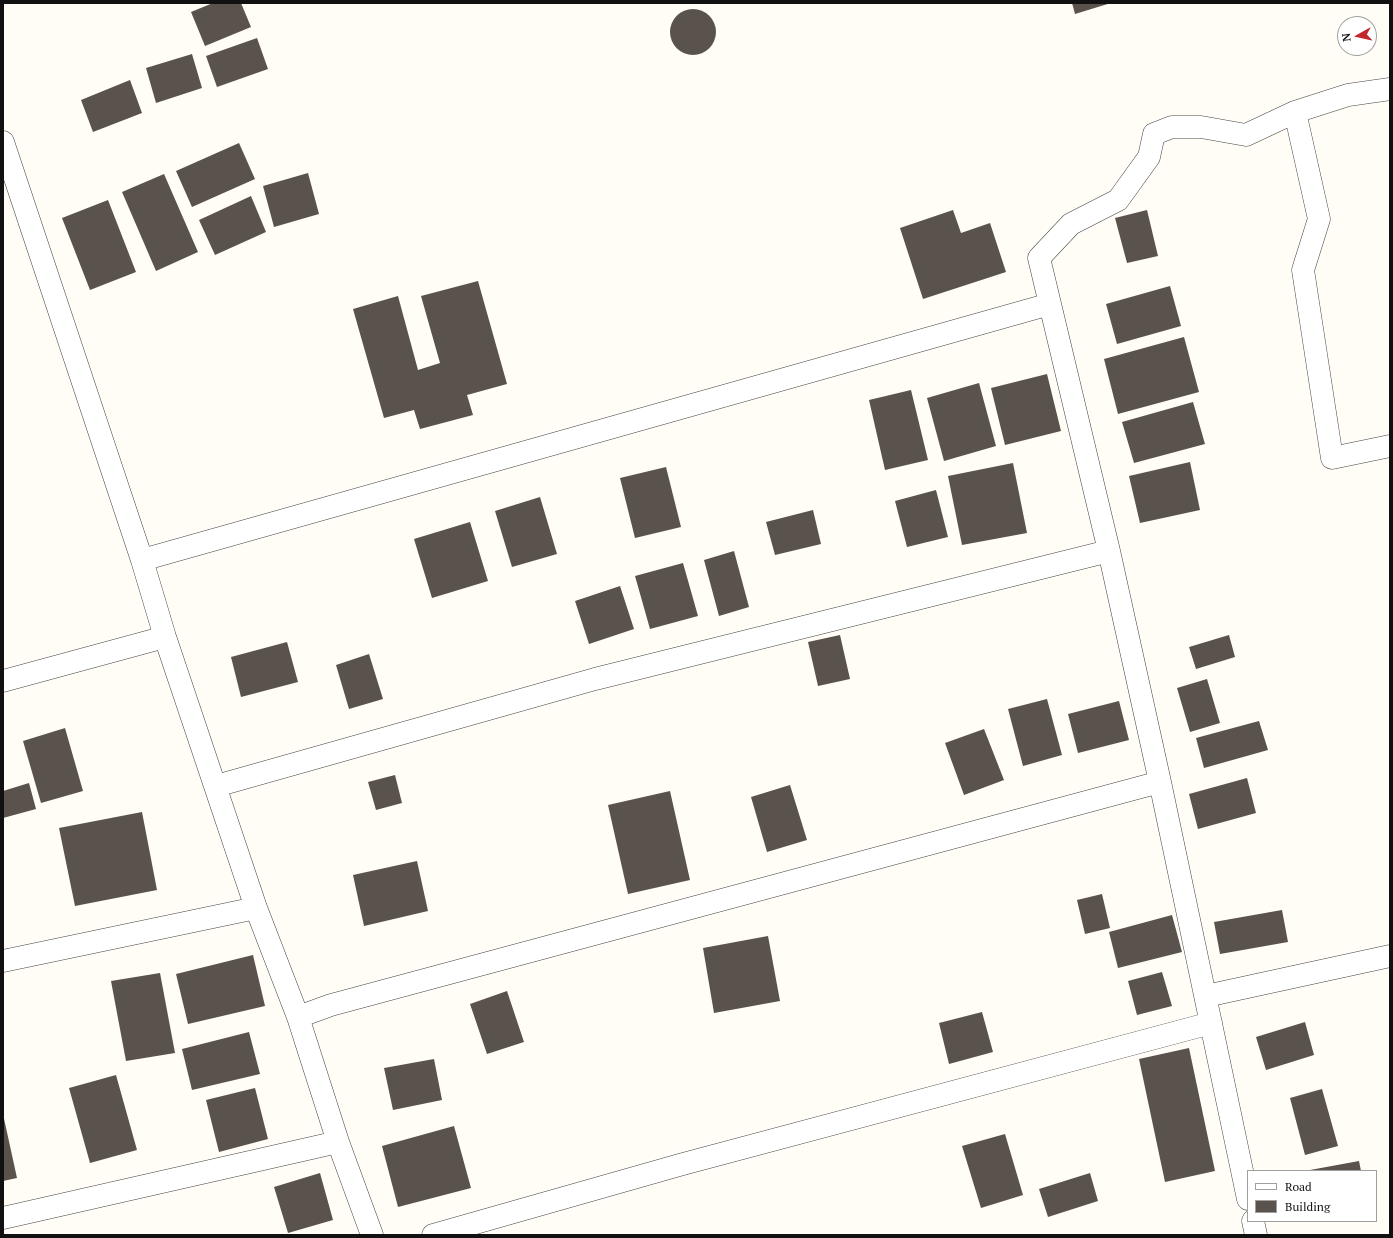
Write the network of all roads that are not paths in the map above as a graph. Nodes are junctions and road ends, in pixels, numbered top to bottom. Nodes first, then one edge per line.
1 (1390, 89) edge
2 (1295, 112) junction
3 (3, 142) edge
4 (1050, 304) junction
5 (1390, 446) edge
6 (1109, 551) junction
7 (142, 560) junction
8 (165, 637) junction
9 (3, 681) edge
10 (1160, 782) junction
11 (216, 786) junction
12 (256, 908) junction
13 (1390, 956) edge
14 (3, 961) edge
15 (1206, 996) junction
16 (298, 1017) junction
17 (1211, 1023) junction
18 (338, 1142) junction
19 (1247, 1194) edge
20 (3, 1218) edge
21 (1253, 1222) edge
22 (372, 1235) edge
23 (433, 1235) edge
24 (1256, 1235) edge

1 - 2 street
2 - 4 street
2 - 5 street
3 - 7 street
4 - 6 street
4 - 7 street
6 - 10 street
6 - 11 street
7 - 8 street
8 - 9 street
8 - 11 street
10 - 15 street
10 - 16 street
11 - 12 street
12 - 14 street
12 - 16 street
13 - 15 street
15 - 17 street
16 - 18 street
17 - 19 street
17 - 23 street
18 - 20 street
18 - 22 street
21 - 24 street

